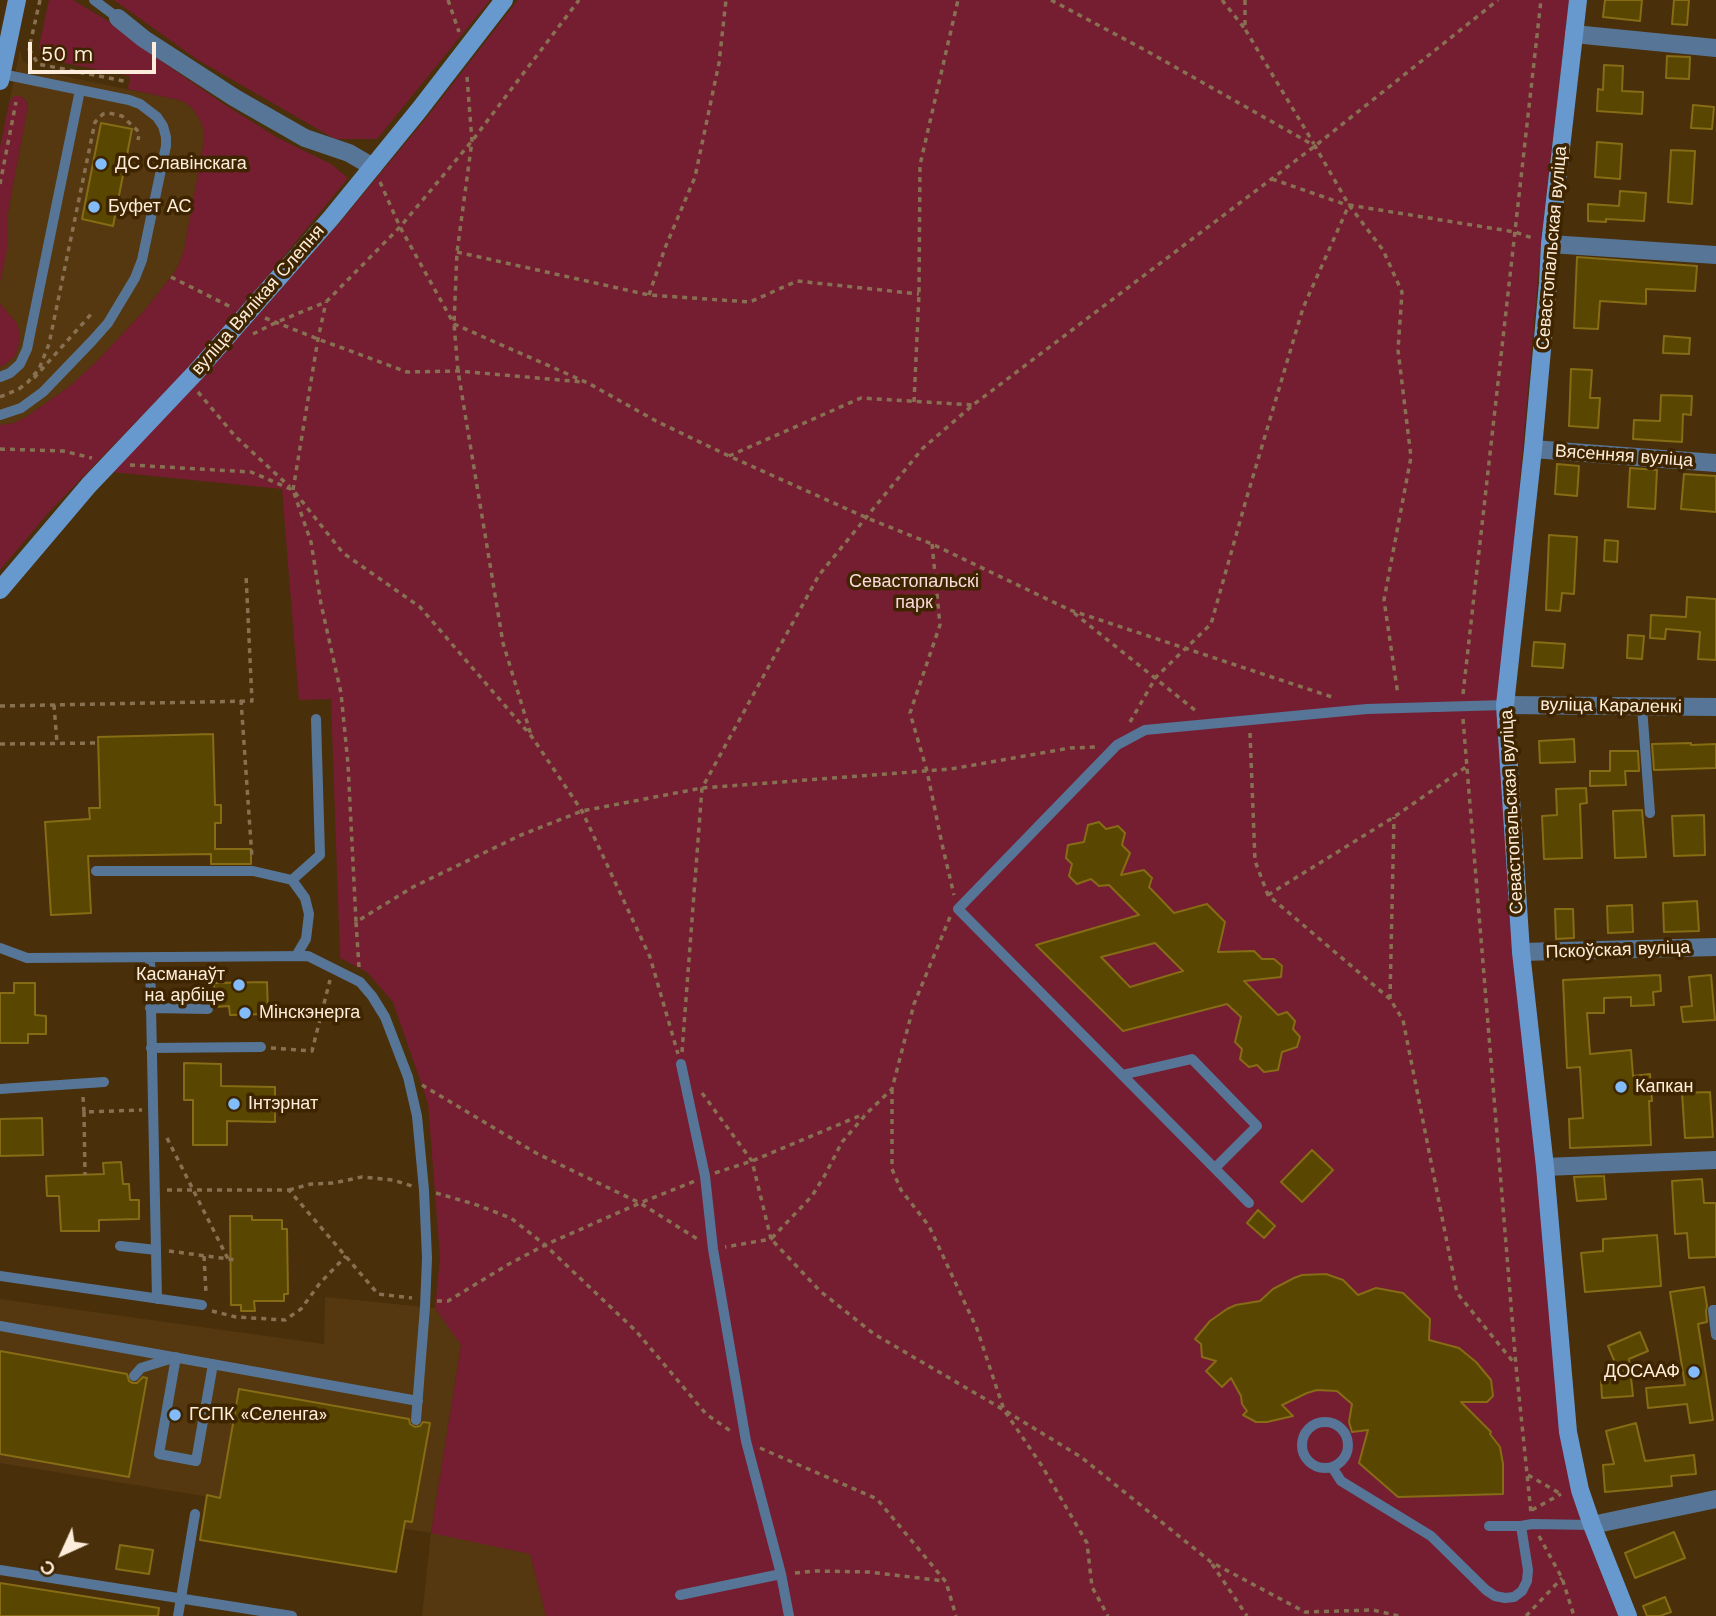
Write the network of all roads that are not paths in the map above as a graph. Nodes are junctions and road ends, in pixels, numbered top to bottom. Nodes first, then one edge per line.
1 (17, 0) edge
2 (94, 0) edge
3 (503, 0) edge
4 (1578, 0) edge
5 (118, 18) joint
6 (1574, 34) junction
7 (1716, 48) edge
8 (1, 77) edge
9 (80, 90) junction
10 (373, 167) junction
11 (1550, 244) junction
12 (1716, 255) edge
13 (0, 377) edge
14 (0, 415) edge
15 (1533, 450) junction
16 (1716, 463) edge
17 (0, 590) edge
18 (1505, 705) junction
19 (1642, 707) junction
20 (1716, 708) edge
21 (316, 719) dead end
22 (1650, 813) dead end
23 (96, 871) dead end
24 (292, 880) junction
25 (1716, 947) edge
26 (0, 948) edge
27 (1521, 953) junction
28 (296, 956) junction
29 (150, 958) junction
30 (150, 1008) junction
31 (208, 1009) dead end
32 (261, 1047) road end
33 (151, 1048) junction
34 (681, 1064) road end
35 (1122, 1075) junction
36 (104, 1082) dead end
37 (0, 1089) edge
38 (1716, 1160) edge
39 (1545, 1167) junction
40 (1215, 1168) junction
41 (1249, 1203) dead end
42 (120, 1246) dead end
43 (156, 1250) junction
44 (0, 1276) edge
45 (157, 1299) junction
46 (205, 1304) road end
47 (1716, 1310) edge
48 (0, 1326) edge
49 (1716, 1335) edge
50 (176, 1357) junction
51 (213, 1364) junction
52 (134, 1376) dead end
53 (418, 1401) junction
54 (416, 1420) dead end
55 (1332, 1467) junction
56 (1716, 1499) edge
57 (195, 1514) dead end
58 (1592, 1524) junction
59 (1521, 1526) junction
60 (1489, 1527) dead end
61 (0, 1570) edge
62 (781, 1574) junction
63 (680, 1595) dead end
64 (181, 1599) junction
65 (178, 1616) edge
66 (292, 1616) edge
67 (789, 1616) edge
68 (1628, 1616) edge

1 - 8 street
2 - 5 lane
3 - 10 street, вуліца Вялікая Слепня
4 - 6 street, Севастопальская вуліца
5 - 10 street
6 - 7 street
6 - 11 street, Севастопальская вуліца
8 - 9 lane
9 - 13 lane
9 - 14 lane
10 - 17 street, вуліца Вялікая Слепня
11 - 12 street
11 - 15 street, Севастопальская вуліца
15 - 16 street, Вясенняя вуліца
15 - 18 street, Севастопальская вуліца
18 - 19 street, вуліца Караленкі
18 - 27 street, Севастопальская вуліца
18 - 35 lane
19 - 20 street, вуліца Караленкі
19 - 22 lane
21 - 24 lane
23 - 24 lane
24 - 28 lane
25 - 27 street, Пскоўская вуліца
26 - 29 lane
27 - 39 street, Севастопальская вуліца
28 - 29 lane
28 - 53 lane
29 - 30 lane
30 - 31 lane
30 - 33 lane
32 - 33 lane
33 - 43 lane
34 - 62 lane
35 - 40 lane
35 - 40 lane
36 - 37 lane
38 - 39 street
39 - 58 street, Севастопальская вуліца
40 - 41 lane
42 - 43 lane
43 - 45 lane
44 - 45 lane
45 - 46 lane
47 - 49 lane
48 - 50 lane
50 - 51 lane
50 - 51 lane
50 - 52 lane
51 - 53 lane
53 - 54 lane
55 - 55 lane
55 - 59 lane
56 - 58 street
57 - 64 lane
58 - 59 lane
58 - 68 street, Севастопальская вуліца
59 - 60 lane
61 - 64 lane
62 - 63 lane
62 - 67 lane
64 - 65 lane
64 - 66 lane

